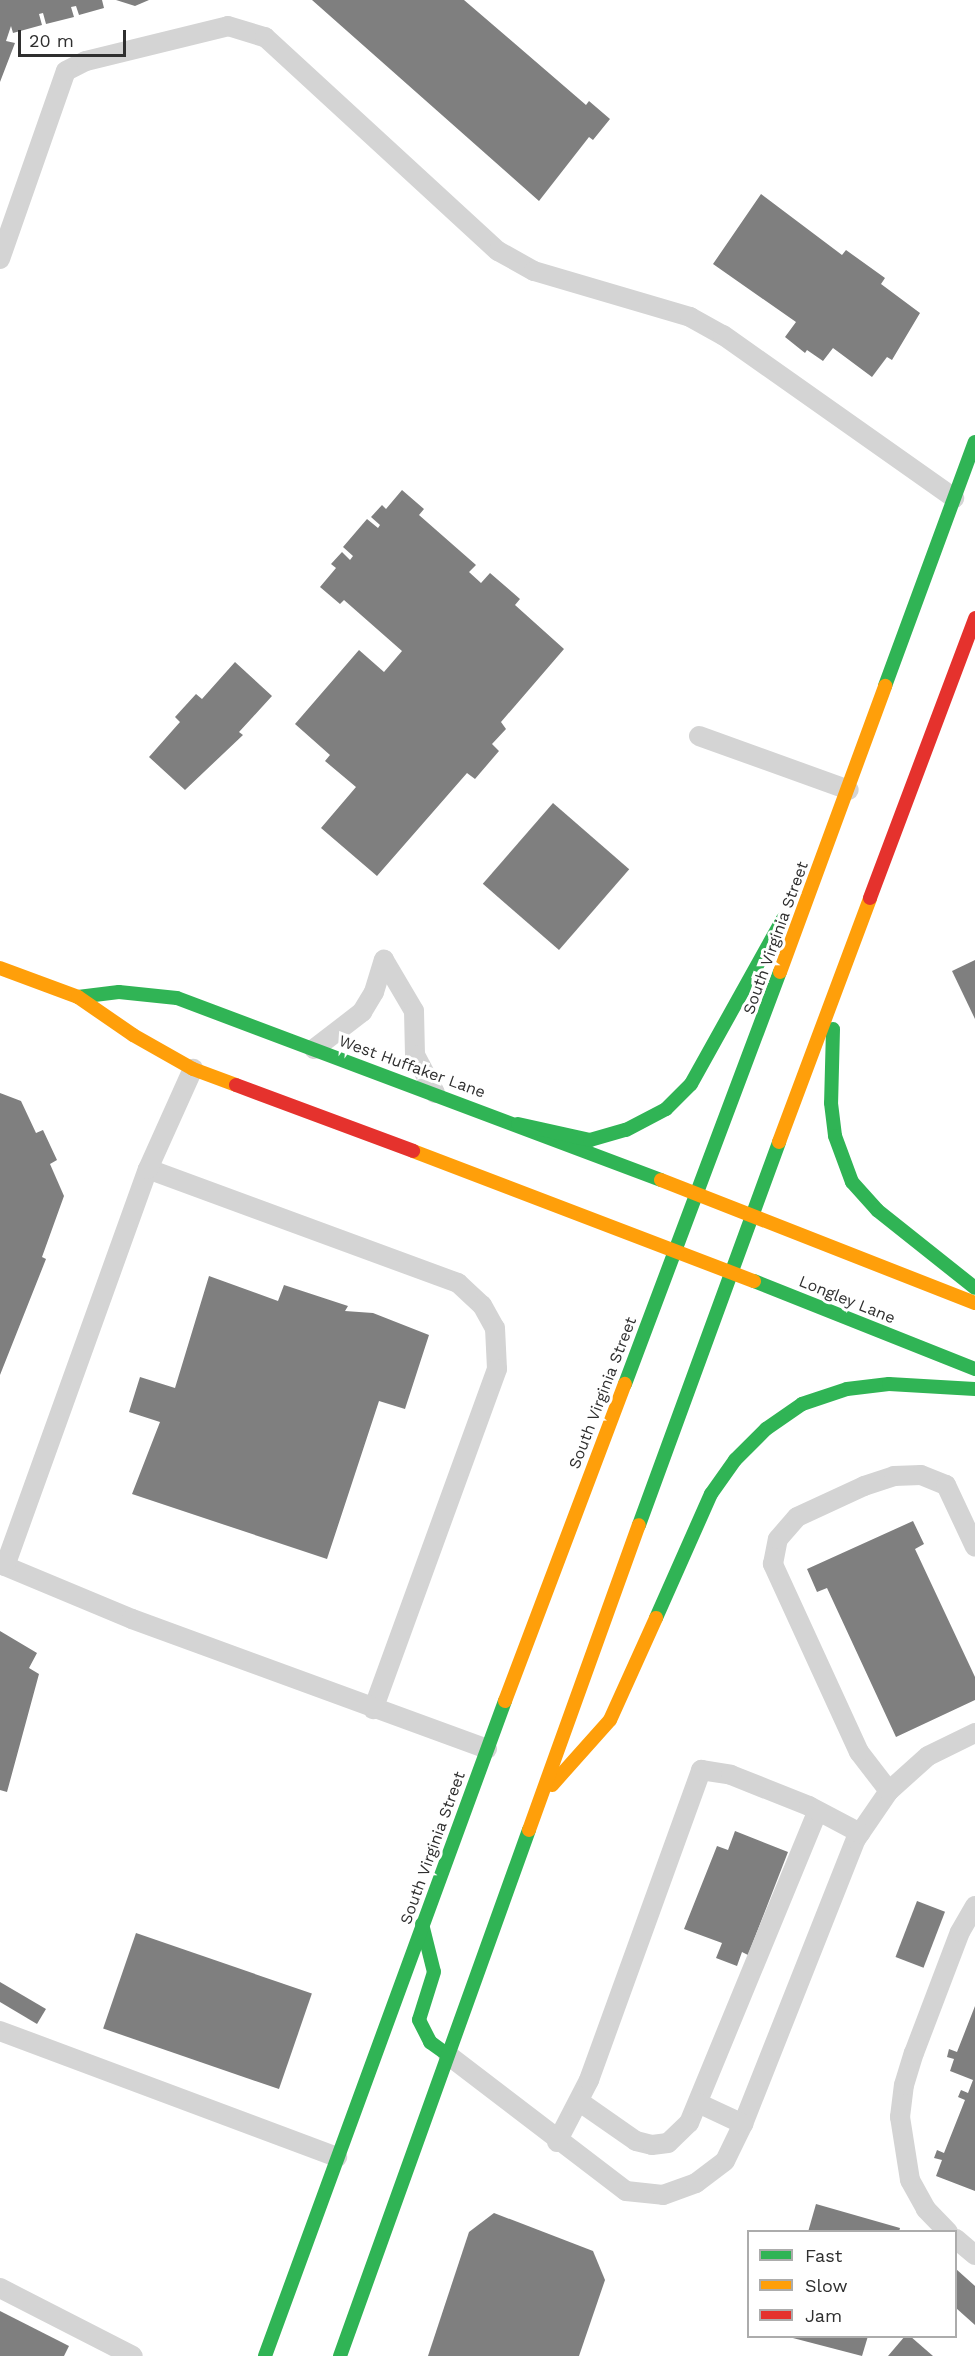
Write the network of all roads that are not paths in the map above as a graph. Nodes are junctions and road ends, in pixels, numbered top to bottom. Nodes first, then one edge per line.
1 (0, 259) edge
2 (975, 442) edge
3 (954, 498) junction
4 (975, 618) edge
5 (699, 736) dead end
6 (849, 790) junction
7 (834, 829) junction
8 (0, 968) edge
9 (78, 997) junction
10 (833, 1001) junction
11 (314, 1049) junction
12 (193, 1069) junction
13 (435, 1093) junction
14 (518, 1124) junction
15 (148, 1169) junction
16 (697, 1194) junction
17 (754, 1216) junction
18 (675, 1249) junction
19 (707, 1262) joint
20 (731, 1271) junction
21 (975, 1288) edge
22 (975, 1303) edge
23 (975, 1369) edge
24 (975, 1389) edge
25 (975, 1547) edge
26 (3, 1565) edge
27 (373, 1709) junction
28 (975, 1733) edge
29 (487, 1749) junction
30 (889, 1791) junction
31 (541, 1798) junction
32 (817, 1812) junction
33 (860, 1833) junction
34 (975, 1906) edge
35 (423, 1924) junction
36 (0, 2031) edge
37 (448, 2055) junction
38 (580, 2102) junction
39 (698, 2103) junction
40 (743, 2124) junction
41 (557, 2142) junction
42 (337, 2157) junction
43 (946, 2230) edge
44 (957, 2240) edge
45 (975, 2255) edge
46 (0, 2289) edge
47 (134, 2356) edge
48 (265, 2356) edge
49 (340, 2356) edge

1 - 3 lane
2 - 3 main road, South Virginia Street
3 - 6 main road, South Virginia Street
4 - 10 main road
5 - 6 lane
6 - 7 main road, South Virginia Street
7 - 14 main road
7 - 16 main road, South Virginia Street
8 - 9 main road, West Huffaker Lane
9 - 11 main road, West Huffaker Lane
9 - 12 main road, West Huffaker Lane
10 - 17 main road
10 - 21 main road
11 - 13 main road, West Huffaker Lane
11 - 13 lane
12 - 15 lane
12 - 18 main road, West Huffaker Lane
13 - 14 main road, West Huffaker Lane
14 - 16 main road, West Huffaker Lane
15 - 26 lane
15 - 27 lane
16 - 17 main road, West Huffaker Lane
16 - 18 main road, South Virginia Street
17 - 20 main road
17 - 22 main road
18 - 19 main road, West Huffaker Lane
18 - 29 main road, South Virginia Street
19 - 20 main road, Longley Lane
20 - 23 main road, Longley Lane
20 - 31 main road
24 - 31 main road
25 - 30 lane
26 - 27 lane
27 - 29 lane
28 - 30 lane
29 - 35 main road, South Virginia Street
30 - 33 lane
31 - 37 main road
32 - 33 lane
32 - 38 lane
32 - 39 lane
33 - 40 lane
34 - 43 lane
35 - 37 main road
35 - 42 main road, South Virginia Street
36 - 42 lane
37 - 41 lane
37 - 49 main road
38 - 39 lane
38 - 41 lane
39 - 40 lane
40 - 41 lane
42 - 48 main road, South Virginia Street
44 - 45 lane
46 - 47 lane

